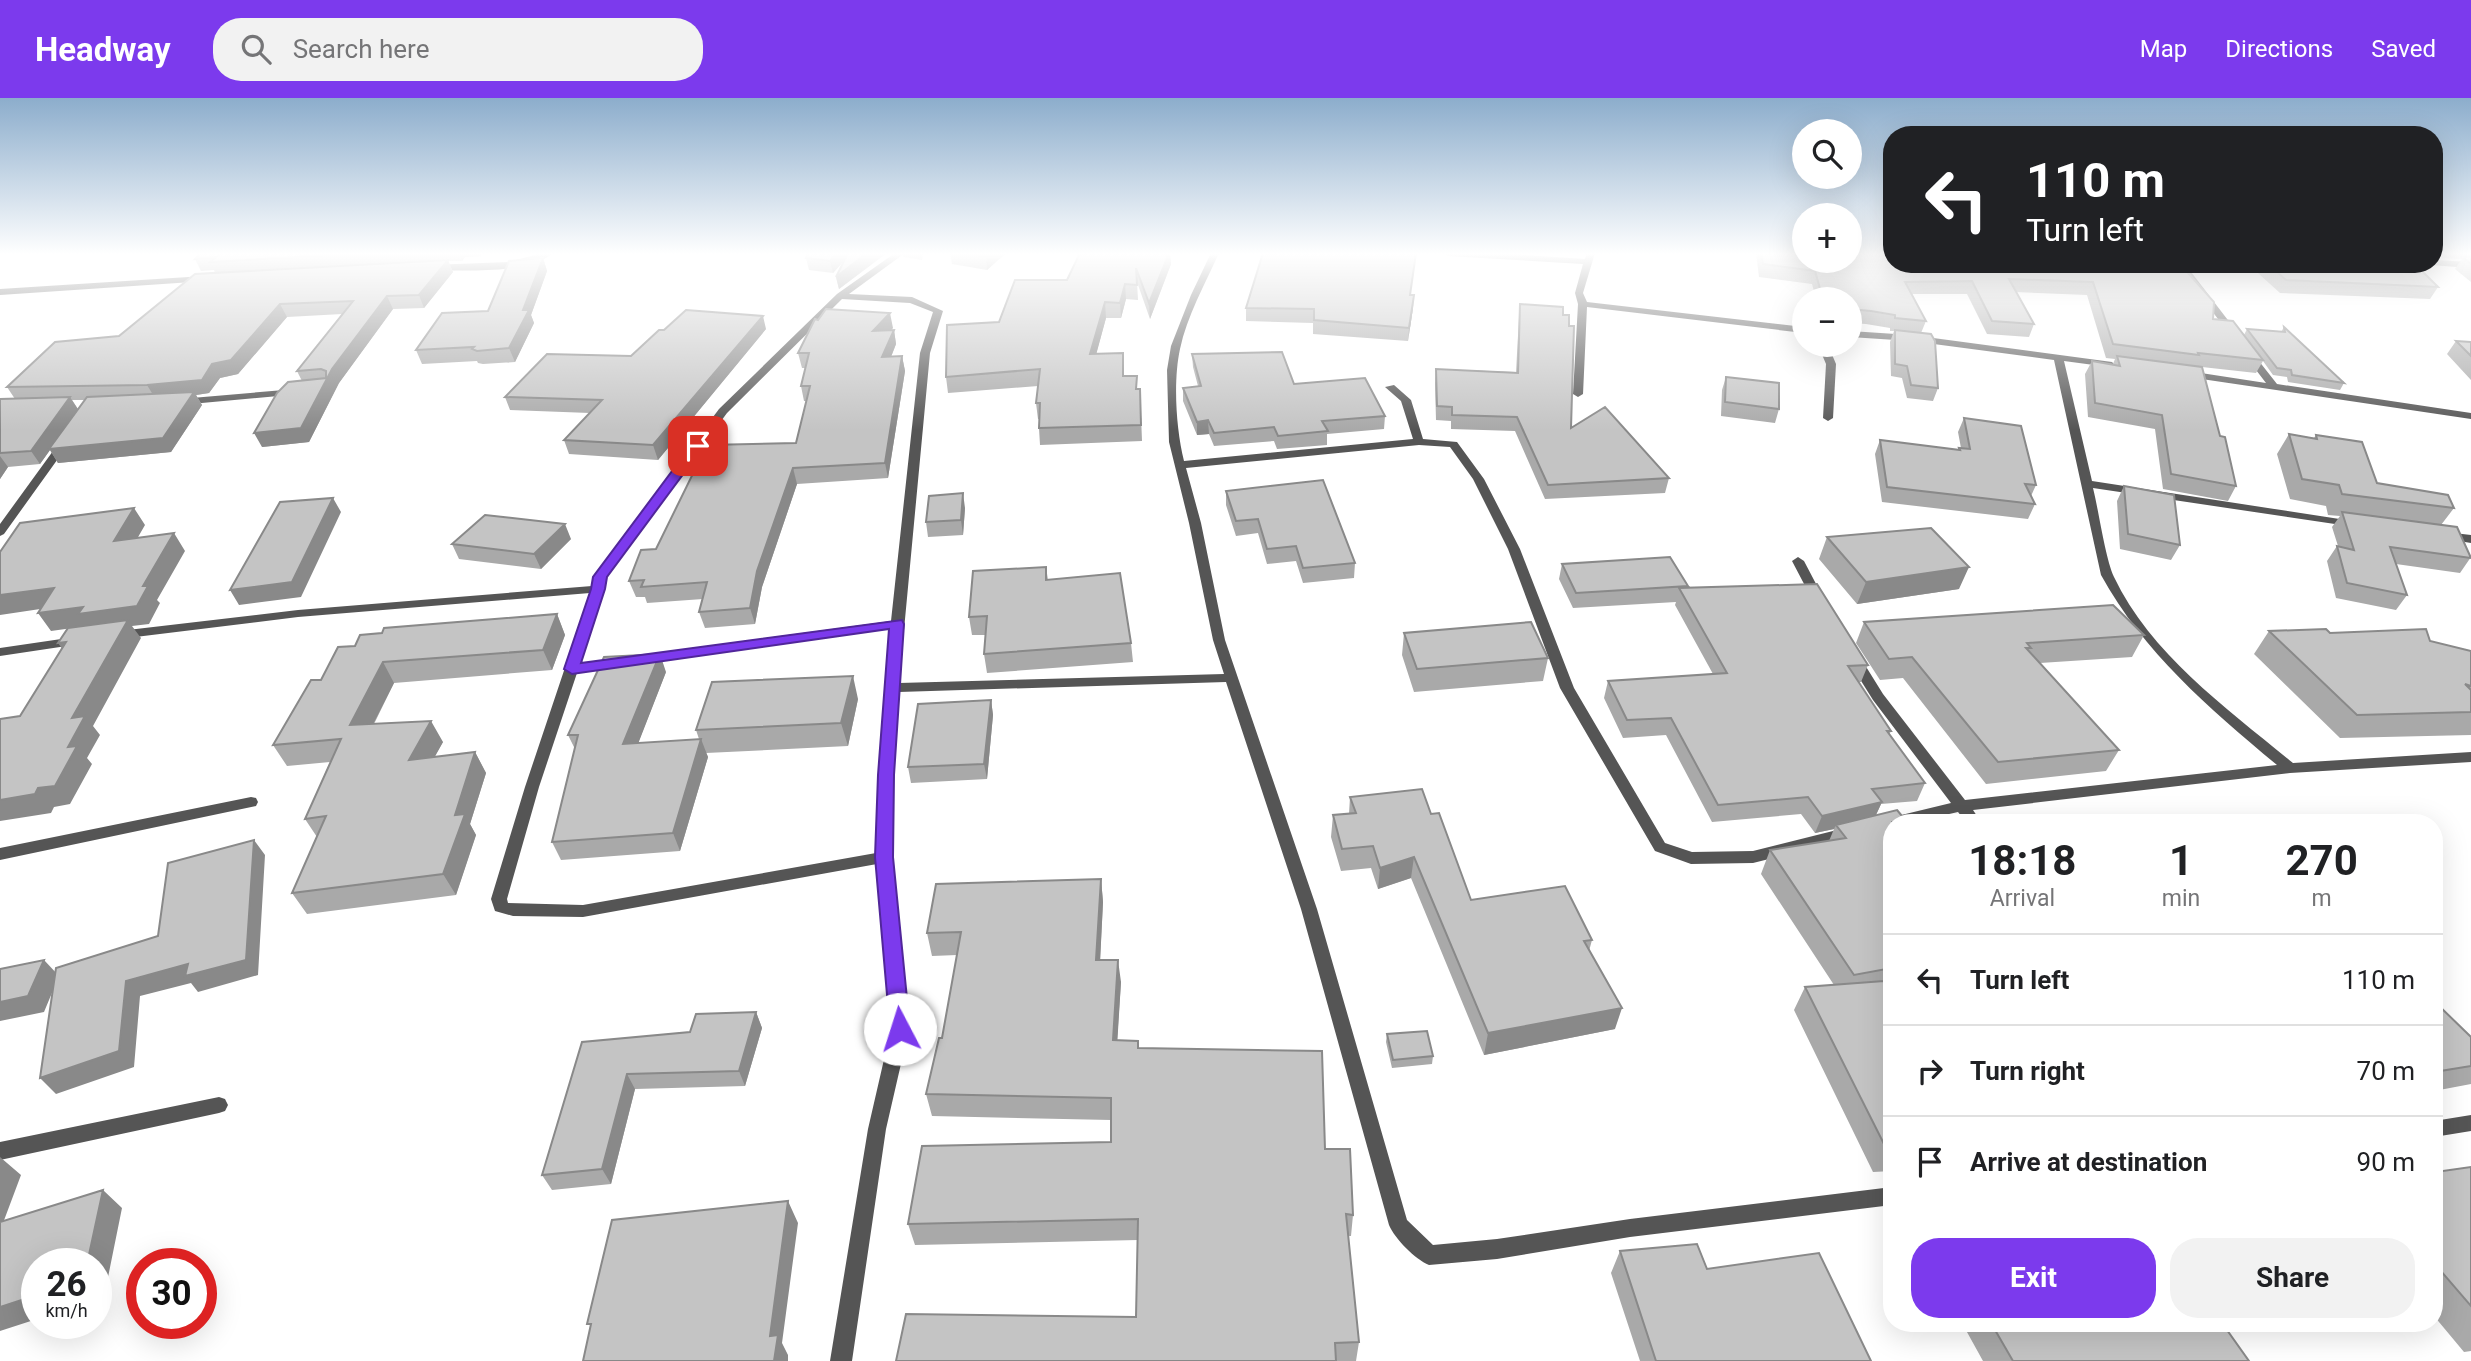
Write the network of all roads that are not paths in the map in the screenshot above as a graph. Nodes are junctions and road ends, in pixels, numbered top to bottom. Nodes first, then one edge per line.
1 (824, 312) edge
2 (938, 312) edge
3 (1189, 312) edge
4 (1583, 312) edge
5 (1650, 312) edge
6 (2217, 312) edge
7 (1792, 329) edge
8 (1862, 335) edge
9 (1828, 357) edge
10 (2057, 357) junction
11 (2125, 366) edge
12 (2179, 373) edge
13 (2273, 385) junction
14 (1390, 387) dead end
15 (314, 390) edge
16 (1578, 394) dead end
17 (168, 403) edge
18 (2471, 416) edge
19 (1828, 418) dead end
20 (69, 436) edge
21 (1419, 442) junction
22 (1180, 465) junction
23 (2087, 484) junction
24 (2366, 526) edge
25 (0, 533) edge
26 (2432, 534) edge
27 (2471, 539) edge
28 (1798, 561) dead end
29 (598, 589) junction
30 (1828, 615) edge
31 (897, 624) junction
32 (1849, 650) edge
33 (0, 652) edge
34 (572, 669) junction
35 (1230, 678) junction
36 (891, 688) junction
37 (2471, 757) edge
38 (2290, 768) junction
39 (251, 802) dead end
40 (1961, 806) junction
41 (1928, 814) edge
42 (1968, 814) edge
43 (1883, 825) edge
44 (0, 854) edge
45 (884, 857) junction
46 (219, 1105) dead end
47 (2471, 1123) edge
48 (2443, 1128) edge
49 (0, 1151) edge
50 (1883, 1197) edge
51 (841, 1361) edge

1 - 29 street
2 - 31 street
3 - 22 street
4 - 16 street
5 - 7 street
6 - 13 street
8 - 10 street
9 - 19 street
10 - 11 street
10 - 23 street
12 - 13 street
13 - 18 street
14 - 21 street
15 - 17 street
20 - 25 street
21 - 22 street
21 - 43 street
22 - 35 street
23 - 24 street
23 - 38 street
26 - 27 street
28 - 30 street
29 - 33 street
29 - 34 street
31 - 34 street
31 - 36 street
32 - 40 street
34 - 45 street
35 - 36 street
35 - 50 street
36 - 45 street
37 - 38 street
38 - 40 street
39 - 44 street
40 - 41 street
40 - 42 street
45 - 51 street
46 - 49 street
47 - 48 street

